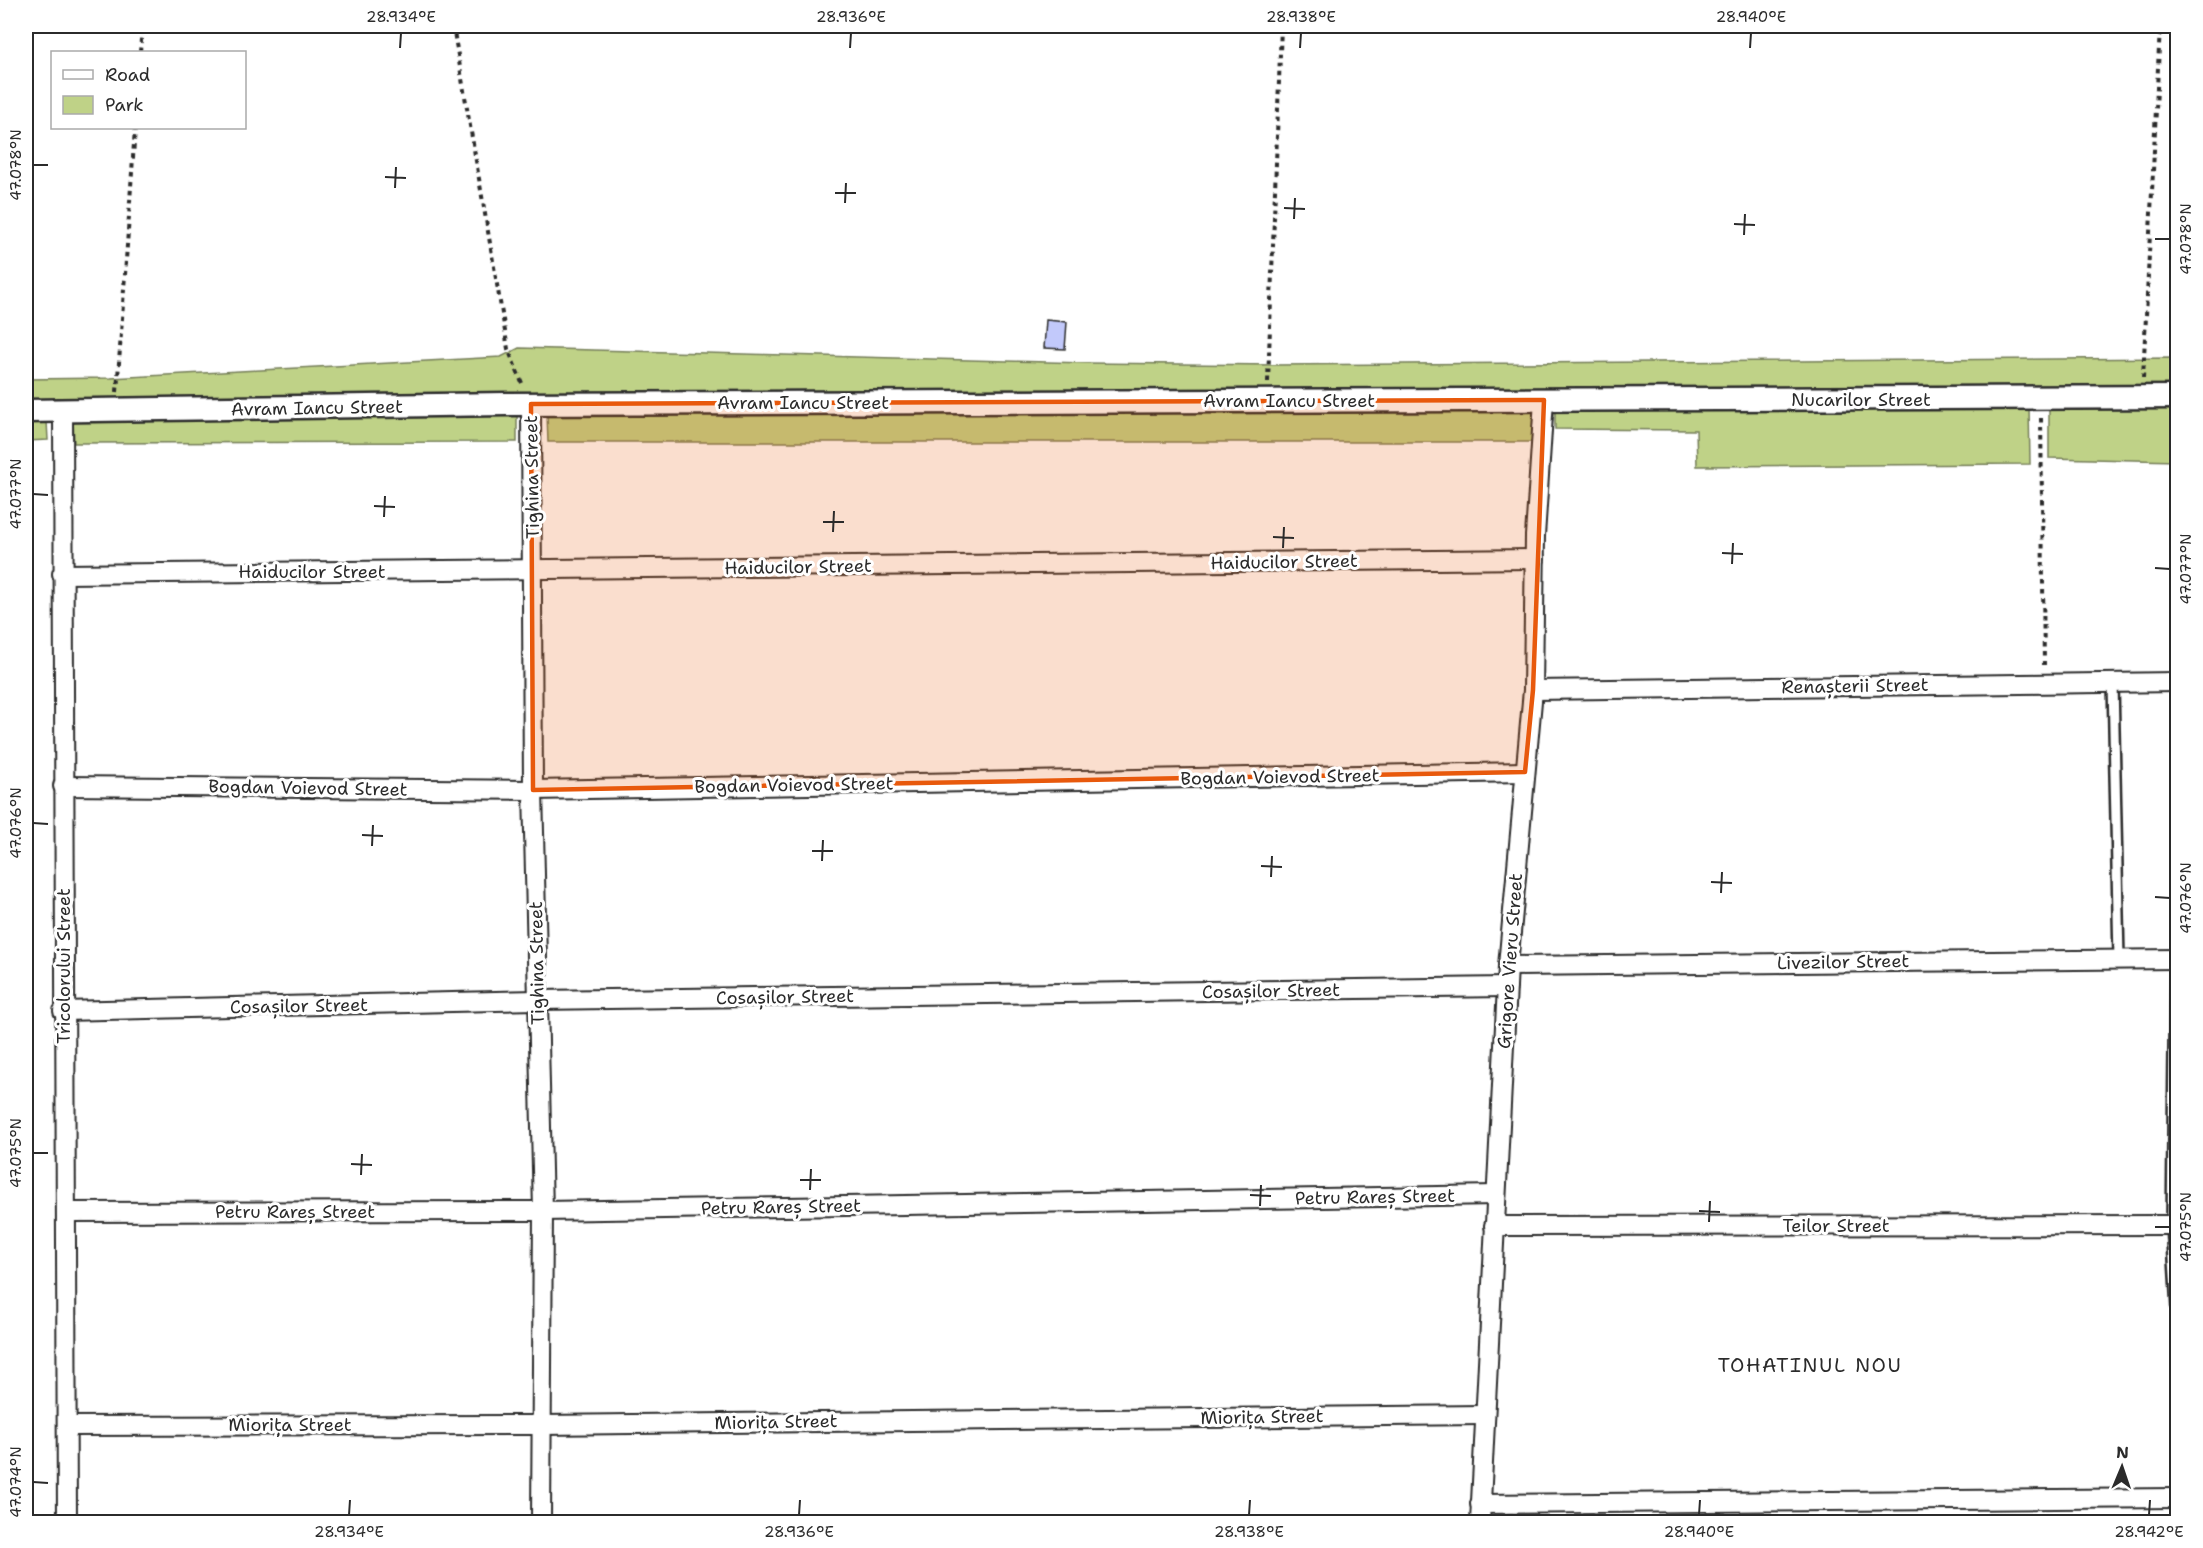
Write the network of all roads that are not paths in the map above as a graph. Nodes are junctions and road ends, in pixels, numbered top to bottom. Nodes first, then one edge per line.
1 (2178, 397) edge
2 (1544, 400) junction
3 (531, 404) junction
4 (63, 410) junction
5 (26, 411) edge
6 (1535, 559) junction
7 (534, 570) junction
8 (62, 574) junction
9 (2178, 682) edge
10 (2113, 683) junction
11 (1533, 690) junction
12 (1526, 772) junction
13 (63, 786) junction
14 (533, 790) junction
15 (2119, 959) junction
16 (2176, 959) edge
17 (1508, 966) junction
18 (1507, 987) junction
19 (538, 1000) junction
20 (63, 1011) junction
21 (1496, 1195) junction
22 (543, 1211) junction
23 (66, 1212) junction
24 (1494, 1226) junction
25 (2175, 1226) edge
26 (2178, 1327) edge
27 (1485, 1415) junction
28 (541, 1425) junction
29 (67, 1426) junction
30 (2178, 1498) edge
31 (1480, 1504) junction
32 (67, 1522) edge
33 (541, 1522) edge
34 (1480, 1522) edge

1 - 2 street, Nucarilor Street
2 - 3 street, Avram Iancu Street
2 - 6 street, Grigore Vieru Street
3 - 4 street, Avram Iancu Street
3 - 7 street, Tighina Street
4 - 5 street, Avram Iancu Street
4 - 8 street, Tricolorului Street
6 - 7 street, Haiducilor Street
6 - 11 street, Grigore Vieru Street
7 - 8 street, Haiducilor Street
7 - 14 street, Tighina Street
8 - 13 street, Tricolorului Street
9 - 10 street, Renașterii Street
10 - 11 street, Renașterii Street
10 - 15 lane
11 - 12 street, Grigore Vieru Street
12 - 14 street, Bogdan Voievod Street
12 - 17 street, Grigore Vieru Street
13 - 14 street, Bogdan Voievod Street
13 - 20 street, Tricolorului Street
14 - 19 street, Tighina Street
15 - 16 street, Livezilor Street
15 - 17 street, Livezilor Street
16 - 25 lane
17 - 18 street, Grigore Vieru Street
18 - 19 street, Cosașilor Street
18 - 21 street, Grigore Vieru Street
19 - 20 street, Cosașilor Street
19 - 22 street, Tighina Street
20 - 23 street, Tricolorului Street
21 - 22 street, Petru Rareș Street
21 - 24 street, Grigore Vieru Street
22 - 23 street, Petru Rareș Street
22 - 28 street, Tighina Street
23 - 29 street, Tricolorului Street
24 - 25 street, Teilor Street
24 - 27 street, Grigore Vieru Street
25 - 26 lane
27 - 28 street, Miorița Street
27 - 31 street, Grigore Vieru Street
28 - 29 street, Miorița Street
28 - 33 street, Tighina Street
29 - 32 street, Tricolorului Street
30 - 31 street
31 - 34 street, Grigore Vieru Street

